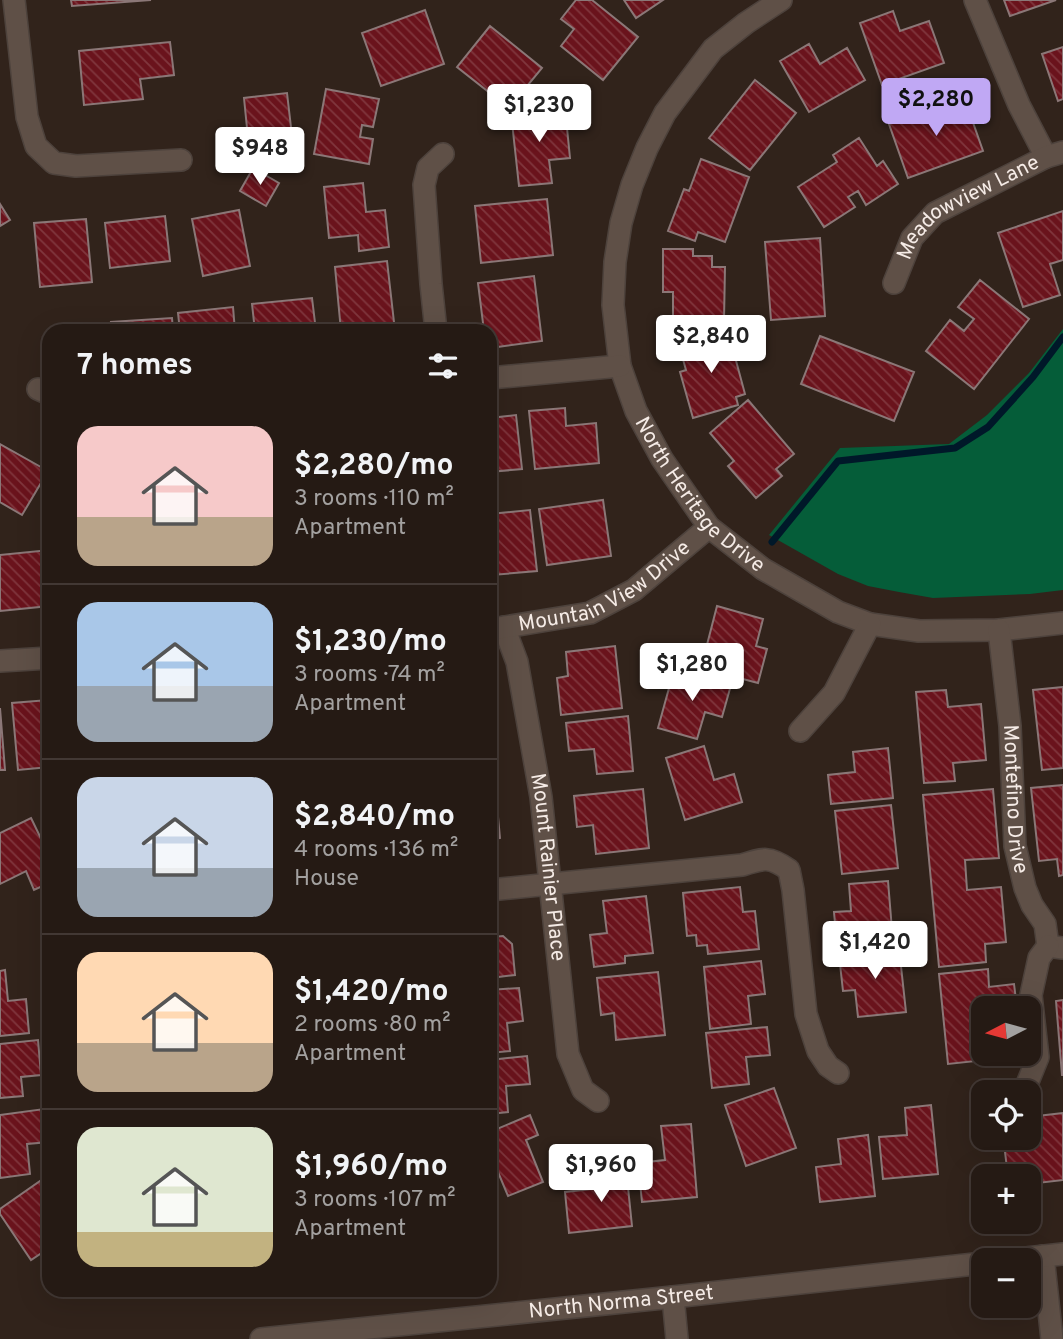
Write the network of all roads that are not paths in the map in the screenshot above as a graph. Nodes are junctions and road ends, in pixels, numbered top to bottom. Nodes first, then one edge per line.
1 (15, 0) edge
2 (781, 0) edge
3 (975, 0) edge
4 (443, 154) dead end
5 (1054, 154) edge
6 (181, 160) dead end
7 (894, 283) dead end
8 (435, 324) edge
9 (620, 366) junction
10 (497, 377) edge
11 (709, 527) junction
12 (1063, 623) edge
13 (870, 624) junction
14 (497, 628) edge
15 (999, 630) junction
16 (42, 658) edge
17 (0, 661) edge
18 (800, 731) dead end
19 (550, 883) junction
20 (497, 889) edge
21 (1056, 947) edge
22 (838, 1073) dead end
23 (1029, 1080) edge
24 (598, 1101) dead end
25 (1053, 1255) edge
26 (971, 1263) edge
27 (673, 1297) junction
28 (303, 1337) edge
29 (261, 1339) edge
30 (677, 1339) edge
31 (1052, 1339) edge

1 - 6 street
2 - 9 street, North Heritage Drive
3 - 5 street
4 - 8 street
5 - 7 street, Meadowview Lane
9 - 10 street
9 - 11 street, North Heritage Drive
11 - 13 street, North Heritage Drive
11 - 14 street, Mountain View Drive
12 - 15 street, North Heritage Drive
13 - 15 street, North Heritage Drive
13 - 18 street
14 - 19 street, Mount Rainier Place
15 - 21 street, Montefino Drive
16 - 17 street
19 - 20 street
19 - 22 street
19 - 24 street, Mount Rainier Place
21 - 23 street
25 - 31 street
26 - 27 street, North Norma Street
27 - 28 street, North Norma Street
27 - 30 street
28 - 29 street, North Norma Street

